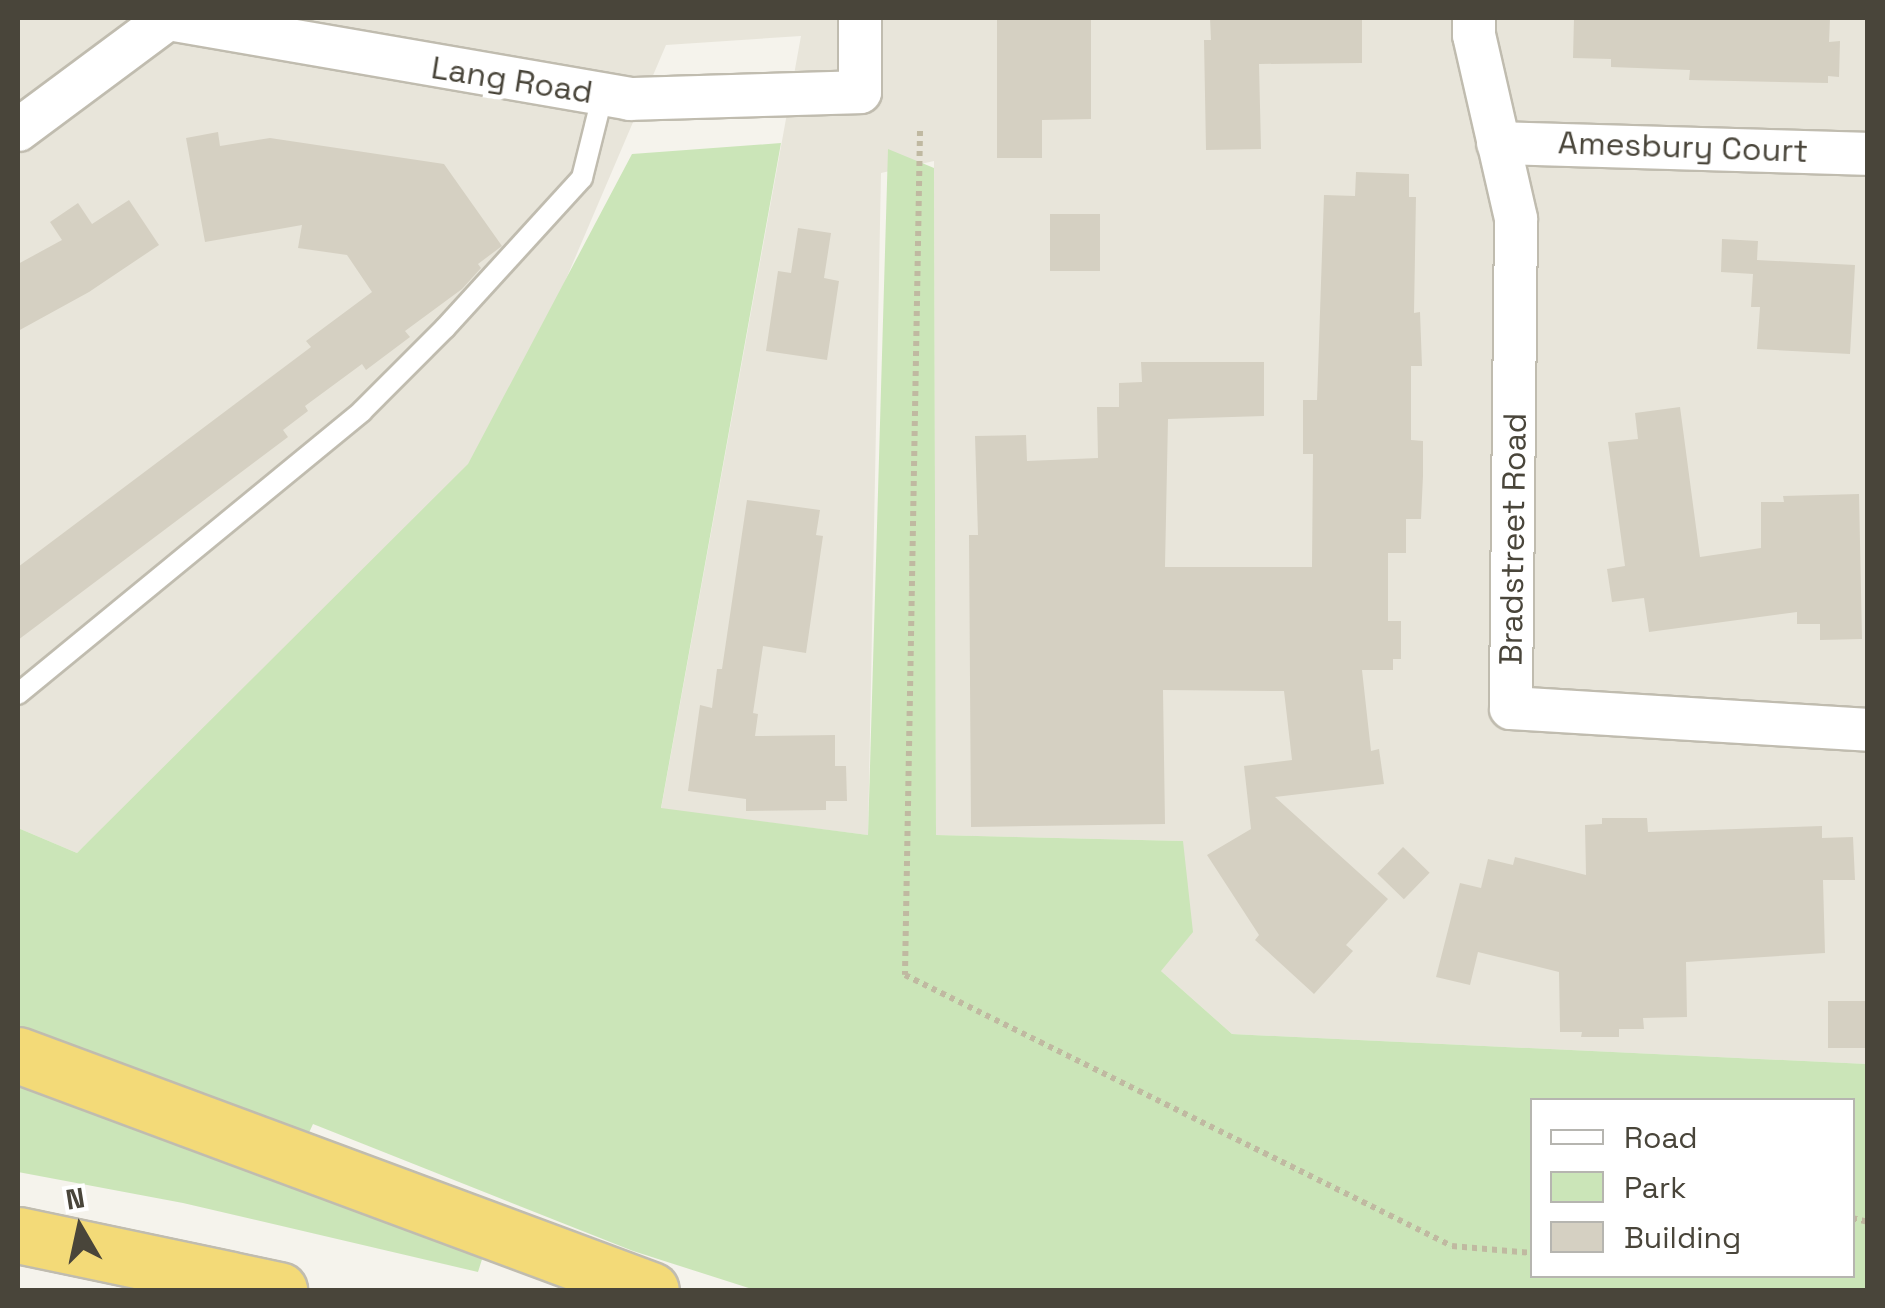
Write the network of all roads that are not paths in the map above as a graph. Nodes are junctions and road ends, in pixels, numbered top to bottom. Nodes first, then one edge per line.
1 (168, 18) edge
2 (860, 18) edge
3 (1474, 18) edge
4 (602, 94) junction
5 (18, 130) edge
6 (1498, 143) junction
7 (1868, 154) edge
8 (18, 694) edge
9 (1868, 730) edge
10 (18, 1056) edge
11 (18, 1234) edge
12 (279, 1290) edge
13 (651, 1290) edge

1 - 4 street, Lang Road
1 - 5 street
2 - 4 street, Lang Road
3 - 6 street, Bradstreet Road
4 - 8 lane
6 - 7 street, Amesbury Court
6 - 9 street, Bradstreet Road
10 - 13 highway
11 - 12 highway

